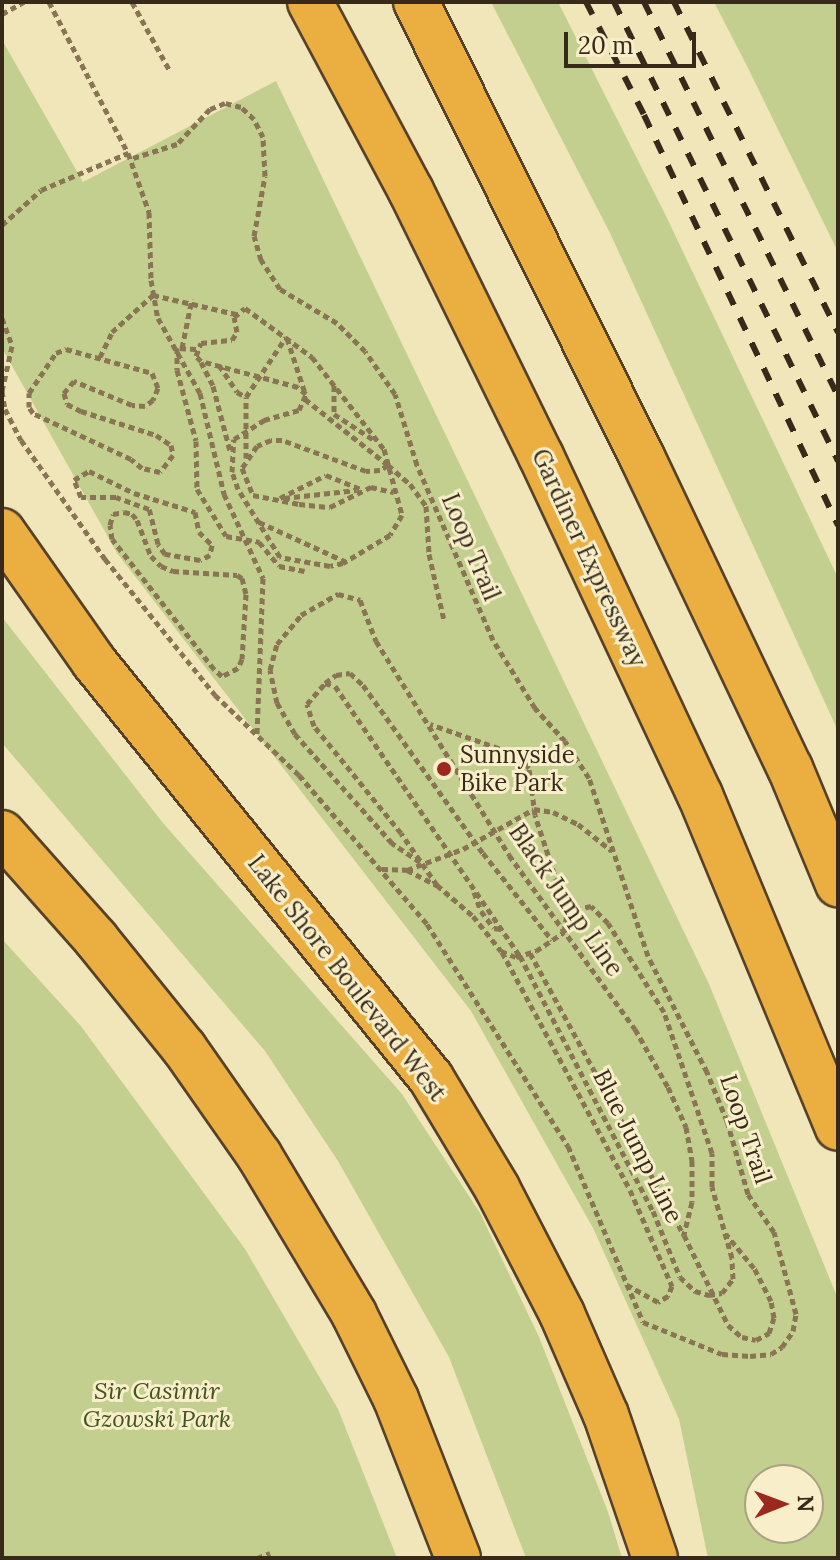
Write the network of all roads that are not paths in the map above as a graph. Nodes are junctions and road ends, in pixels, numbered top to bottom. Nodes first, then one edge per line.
1 (310, 2) edge
2 (416, 2) edge
3 (5, 539) edge
4 (2, 833) edge
5 (838, 884) edge
6 (838, 1128) edge
7 (458, 1558) edge
8 (655, 1558) edge

1 - 6 highway, Gardiner Expressway
2 - 5 highway
3 - 8 highway, Lake Shore Boulevard West
4 - 7 highway

